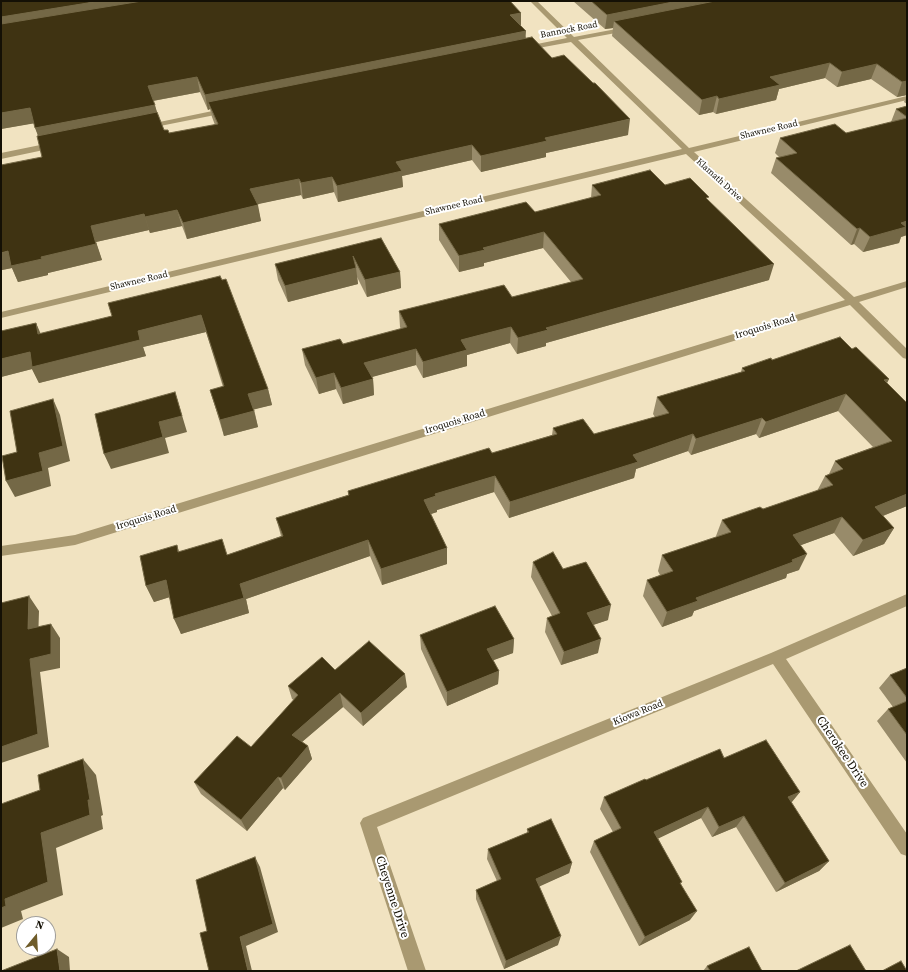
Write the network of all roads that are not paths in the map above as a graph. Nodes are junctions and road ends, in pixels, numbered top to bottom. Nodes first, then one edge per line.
1 (533, 1) edge
2 (635, 27) edge
3 (574, 39) junction
4 (520, 50) edge
5 (907, 98) edge
6 (233, 109) edge
7 (140, 128) edge
8 (63, 144) edge
9 (687, 150) junction
10 (1, 156) edge
11 (907, 284) edge
12 (851, 300) junction
13 (1, 314) edge
14 (907, 355) edge
15 (1, 551) edge
16 (907, 600) edge
17 (776, 657) junction
18 (368, 823) joint
19 (907, 848) edge
20 (417, 971) edge

1 - 3 street, Klamath Drive
2 - 3 street, Bannock Road
3 - 4 street, Bannock Road
3 - 9 street, Klamath Drive
5 - 9 street, Shawnee Road
6 - 7 street
8 - 10 street
9 - 12 street, Klamath Drive
9 - 13 street, Shawnee Road
11 - 12 street, Iroquois Road
12 - 14 street, Klamath Drive
12 - 15 street, Iroquois Road
16 - 17 street, Kiowa Road
17 - 18 street, Kiowa Road
17 - 19 street, Cherokee Drive
18 - 20 street, Cheyenne Drive

